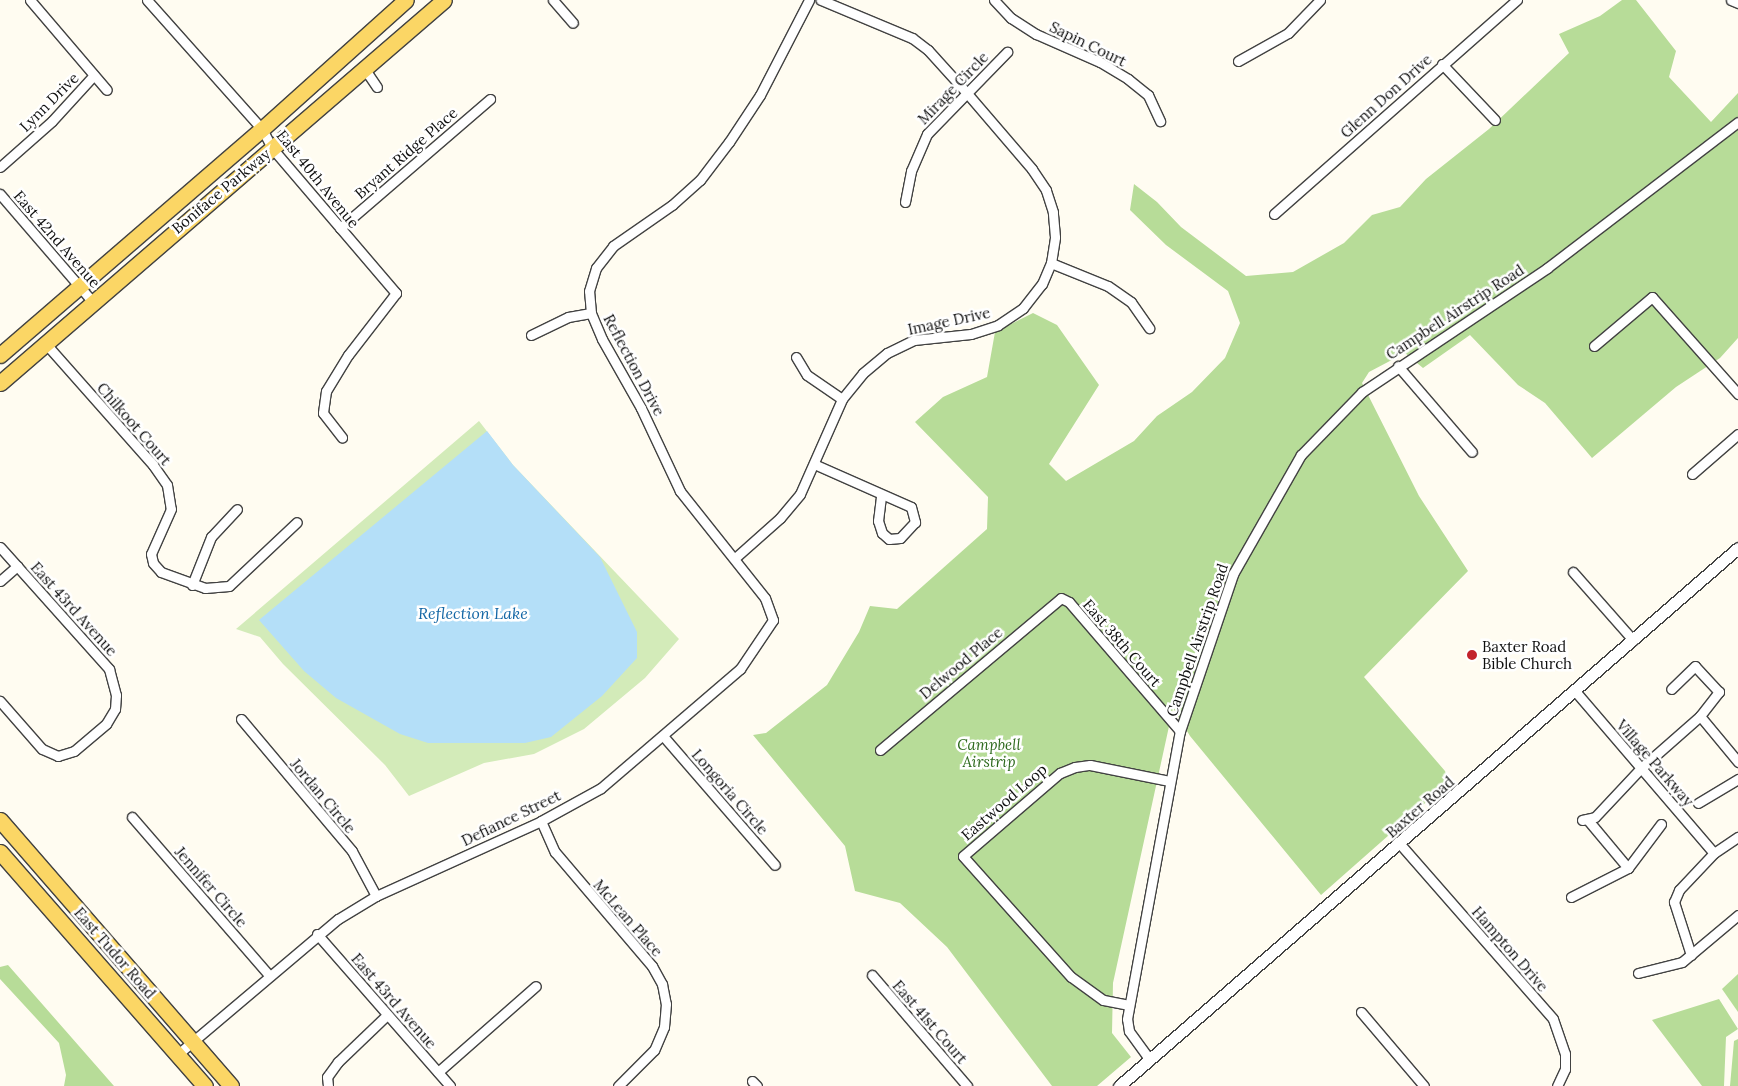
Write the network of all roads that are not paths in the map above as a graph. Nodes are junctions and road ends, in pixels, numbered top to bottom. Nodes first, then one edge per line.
1 (30, 0) edge
2 (147, 0) edge
3 (406, 0) edge
4 (444, 0) edge
5 (553, 0) edge
6 (808, 0) edge
7 (821, 0) edge
8 (994, 0) edge
9 (1320, 0) edge
10 (1517, 0) edge
11 (1731, 0) edge
12 (1738, 3) edge
13 (573, 23) dead end
14 (1007, 52) dead end
15 (1238, 62) dead end
16 (1442, 64) junction
17 (364, 68) junction
18 (94, 75) junction
19 (377, 87) dead end
20 (107, 90) dead end
21 (966, 92) junction
22 (490, 99) dead end
23 (1495, 120) dead end
24 (1160, 121) dead end
25 (1738, 122) edge
26 (262, 129) junction
27 (272, 148) junction
28 (0, 166) edge
29 (0, 194) edge
30 (905, 202) dead end
31 (1274, 214) dead end
32 (340, 228) junction
33 (1051, 263) junction
34 (80, 286) junction
35 (93, 302) junction
36 (591, 313) junction
37 (1149, 328) dead end
38 (532, 335) dead end
39 (46, 344) junction
40 (1594, 346) dead end
41 (0, 355) edge
42 (796, 357) dead end
43 (1398, 366) junction
44 (0, 383) edge
45 (1738, 394) edge
46 (842, 399) junction
47 (1738, 434) edge
48 (342, 437) dead end
49 (1472, 452) dead end
50 (814, 464) junction
51 (1692, 474) dead end
52 (881, 495) junction
53 (237, 509) dead end
54 (297, 522) dead end
55 (0, 547) edge
56 (1738, 548) edge
57 (735, 558) junction
58 (17, 566) junction
59 (1573, 572) dead end
60 (0, 581) edge
61 (192, 585) junction
62 (1061, 598) joint
63 (1633, 640) junction
64 (1671, 689) dead end
65 (1575, 691) junction
66 (0, 701) edge
67 (1700, 716) junction
68 (241, 719) dead end
69 (1180, 731) junction
70 (664, 737) junction
71 (880, 750) dead end
72 (1738, 762) edge
73 (1641, 768) junction
74 (1738, 779) edge
75 (1170, 781) junction
76 (1698, 803) dead end
77 (132, 817) dead end
78 (0, 820) edge
79 (541, 820) junction
80 (1661, 824) dead end
81 (1738, 837) edge
82 (1400, 844) junction
83 (0, 852) edge
84 (1714, 853) junction
85 (775, 865) dead end
86 (1628, 868) junction
87 (376, 896) junction
88 (1571, 897) dead end
89 (1738, 916) edge
90 (317, 934) junction
91 (1691, 955) junction
92 (1638, 973) dead end
93 (269, 975) junction
94 (872, 975) dead end
95 (536, 986) dead end
96 (1129, 1005) junction
97 (1361, 1012) dead end
98 (387, 1015) junction
99 (192, 1042) junction
100 (178, 1054) junction
101 (1150, 1060) junction
102 (438, 1072) junction
103 (205, 1086) edge
104 (231, 1086) edge
105 (328, 1086) edge
106 (450, 1086) edge
107 (618, 1086) edge
108 (967, 1086) edge
109 (1119, 1086) edge
110 (1424, 1086) edge
111 (1557, 1086) edge

1 - 18 street
2 - 26 street, East 40th Avenue
3 - 26 main road, Boniface Parkway
4 - 17 main road, Boniface Parkway
5 - 13 street
6 - 36 street, Reflection Drive
7 - 21 street, Image Drive
8 - 24 street, Sapin Court
9 - 15 street
10 - 16 street, Glenn Don Drive
11 - 12 street
14 - 21 street, Mirage Circle
16 - 23 street
16 - 31 street, Glenn Don Drive
17 - 19 street
17 - 27 main road, Boniface Parkway
18 - 20 street
18 - 28 street, Lynn Drive
21 - 30 street, Mirage Circle
21 - 33 street, Image Drive
22 - 32 street, Bryant Ridge Place
25 - 43 street, Campbell Airstrip Road
26 - 27 street, East 40th Avenue
26 - 34 main road, Boniface Parkway
27 - 32 street, East 40th Avenue
27 - 35 main road, Boniface Parkway
29 - 34 street, East 42nd Avenue
32 - 48 street, East 40th Avenue
33 - 37 street
33 - 46 street, Image Drive
34 - 35 street, East 42nd Avenue
34 - 41 main road, Boniface Parkway
35 - 39 main road, Boniface Parkway
36 - 38 street
36 - 57 street, Reflection Drive
39 - 44 main road, Boniface Parkway
39 - 61 street, Chilkoot Court
40 - 45 street
42 - 46 street
43 - 49 street
43 - 69 street, Campbell Airstrip Road
46 - 50 street, Image Drive
47 - 51 street
50 - 52 street
50 - 57 street, Image Drive
52 - 52 street
53 - 61 street
54 - 61 street, Chilkoot Court
55 - 58 street, East 43rd Avenue
56 - 63 street, Baxter Road
57 - 70 street, Defiance Street
58 - 60 street
58 - 66 street, East 43rd Avenue
59 - 63 street
62 - 69 street, East 38th Court
62 - 71 street, Delwood Place
63 - 65 street, Baxter Road
64 - 67 street
65 - 73 street, Village Parkway
65 - 82 street, Baxter Road
67 - 72 street
67 - 73 street
68 - 87 street, Jordan Circle
69 - 75 street, Campbell Airstrip Road
70 - 79 street, Defiance Street
70 - 85 street, Longoria Circle
73 - 84 street, Village Parkway
73 - 86 street
74 - 76 street
75 - 96 street, Campbell Airstrip Road
75 - 96 street, Eastwood Loop
77 - 93 street, Jennifer Circle
78 - 99 main road, East Tudor Road
79 - 87 street, Defiance Street
79 - 107 street, McLean Place
80 - 86 street
81 - 84 street
82 - 101 street, Baxter Road
82 - 111 street, Hampton Drive
83 - 100 main road, East Tudor Road
84 - 91 street
86 - 88 street
87 - 90 street, Defiance Street
89 - 91 street
90 - 93 street, Defiance Street
90 - 98 street, East 43rd Avenue
91 - 92 street
93 - 99 street, Defiance Street
94 - 108 street, East 41st Court
95 - 102 street
96 - 101 street, Campbell Airstrip Road
97 - 110 street
98 - 102 street, East 43rd Avenue
98 - 105 street
99 - 100 street, Defiance Street
99 - 104 main road, East Tudor Road
100 - 103 main road, East Tudor Road
101 - 109 street, Baxter Road
102 - 106 street, East 43rd Avenue

